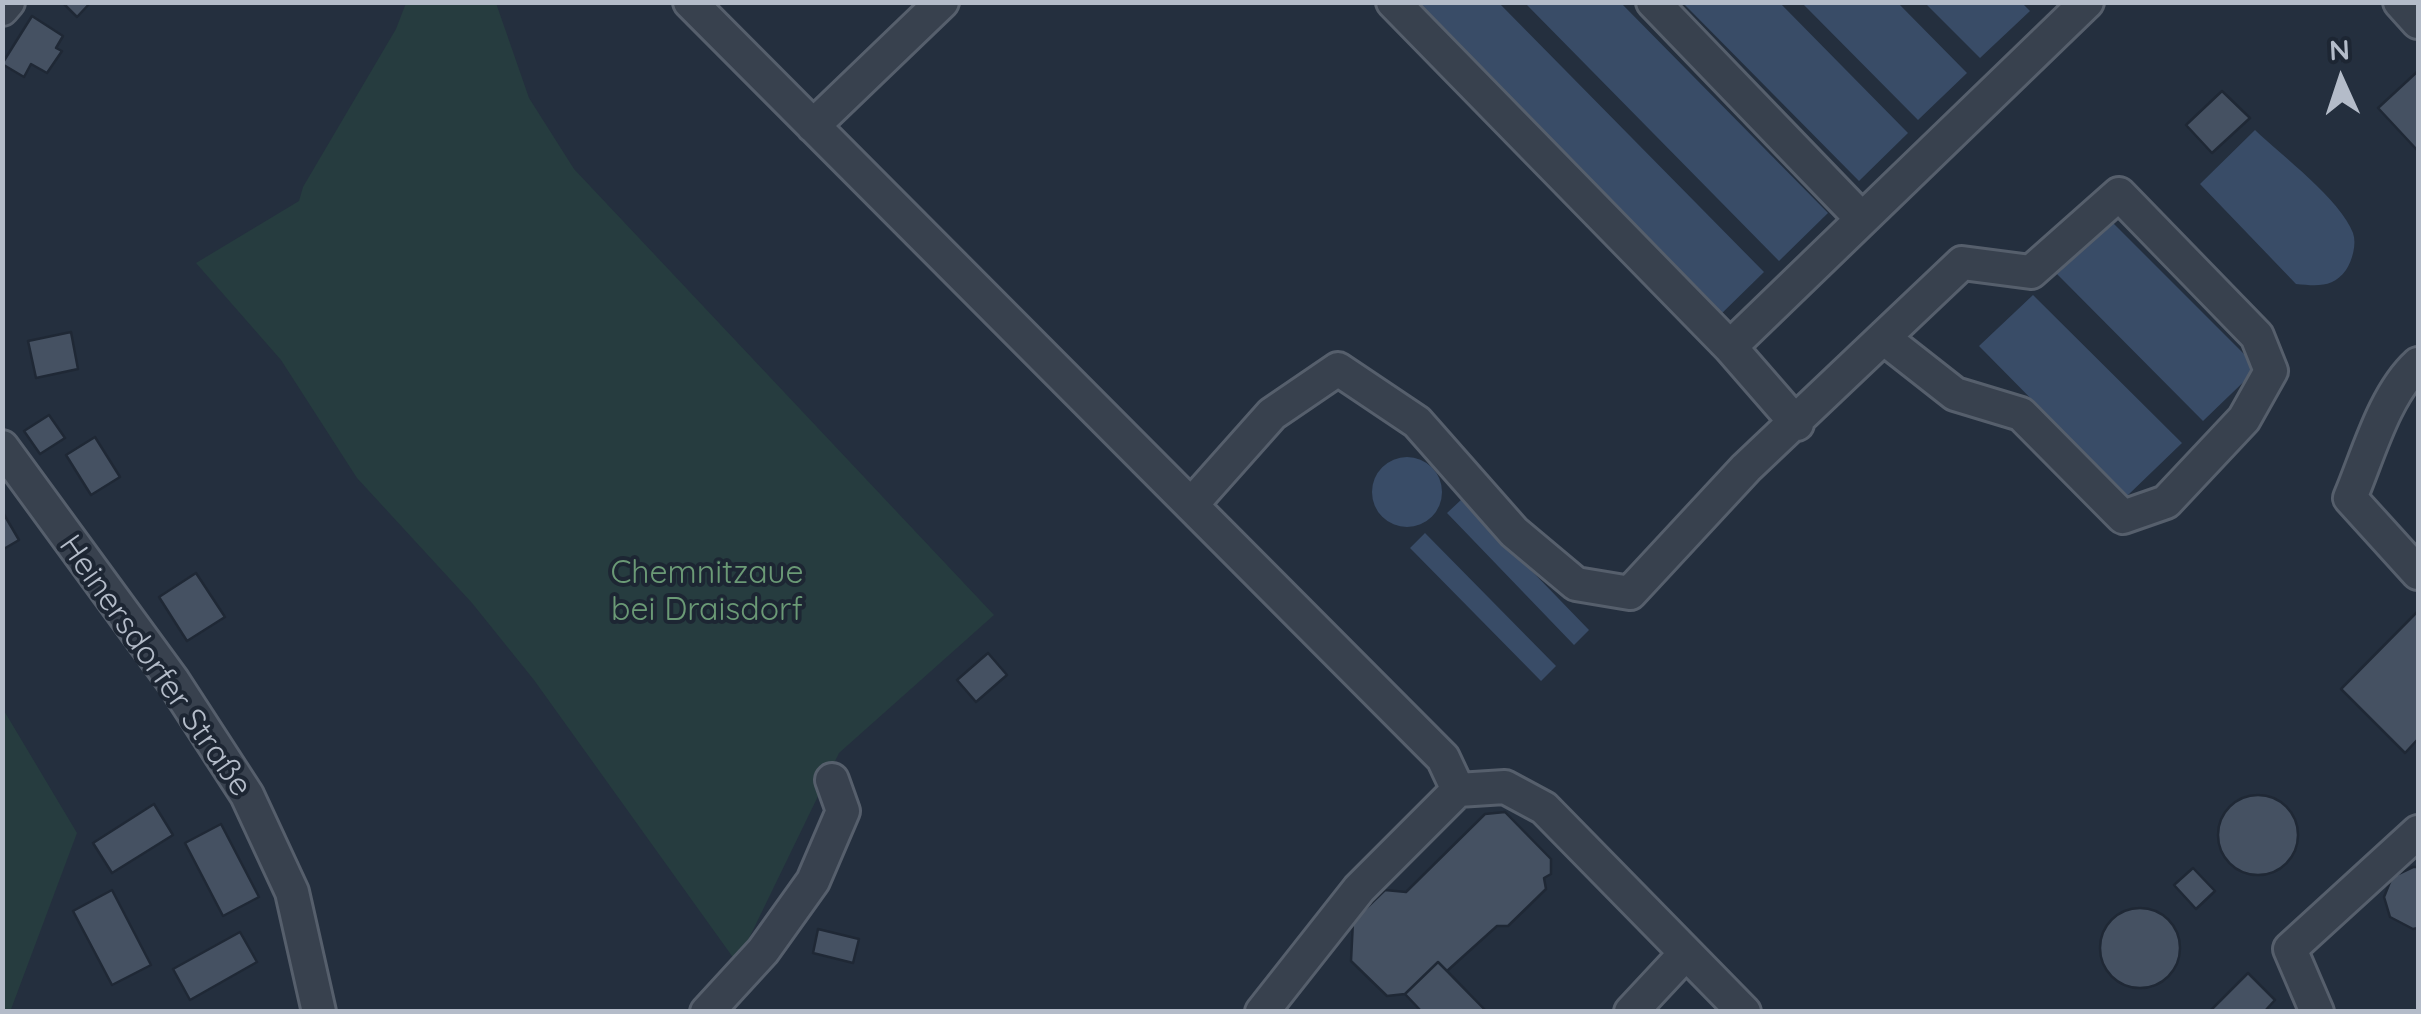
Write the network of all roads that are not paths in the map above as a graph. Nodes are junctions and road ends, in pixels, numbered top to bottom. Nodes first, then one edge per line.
1 (8, 2) edge
2 (690, 2) edge
3 (942, 2) edge
4 (1394, 2) edge
5 (1652, 2) edge
6 (2088, 2) edge
7 (2400, 2) edge
8 (2, 9) edge
9 (2418, 22) edge
10 (813, 126) junction
11 (1862, 219) junction
12 (1885, 339) junction
13 (1730, 347) junction
14 (2418, 364) edge
15 (1797, 424) junction
16 (2, 447) edge
17 (1191, 505) junction
18 (2418, 573) edge
19 (832, 780) dead end
20 (1458, 790) junction
21 (2418, 832) edge
22 (1686, 953) junction
23 (319, 1012) edge
24 (708, 1012) edge
25 (1262, 1012) edge
26 (1630, 1012) edge
27 (1744, 1012) edge
28 (2318, 1012) edge

1 - 8 street
2 - 10 street
3 - 10 street
4 - 13 street
5 - 11 street
6 - 11 street
7 - 9 street
10 - 17 street
11 - 13 street
12 - 12 street
12 - 15 street
13 - 15 street
14 - 18 street
15 - 17 street
16 - 23 street, Heinersdorfer Straße
17 - 20 street
19 - 24 street
20 - 22 street
20 - 25 street
21 - 28 street
22 - 26 street
22 - 27 street

